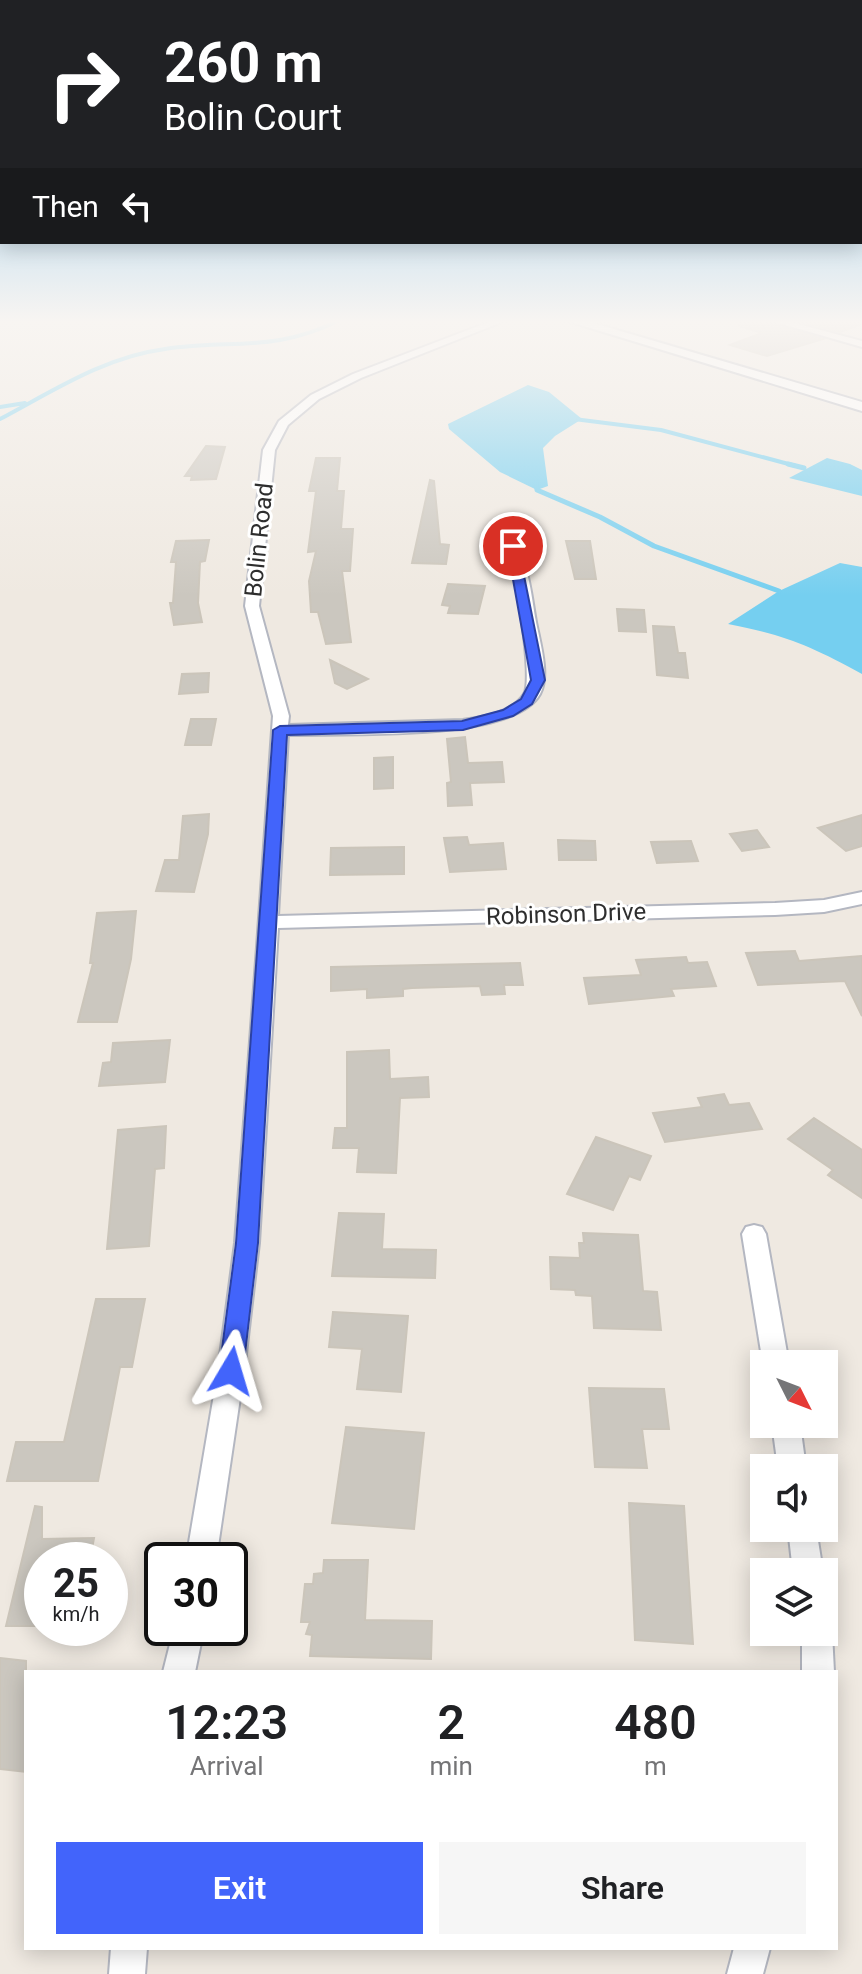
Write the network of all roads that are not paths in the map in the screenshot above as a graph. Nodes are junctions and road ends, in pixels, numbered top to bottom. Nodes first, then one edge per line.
1 (294, 412) edge
2 (495, 532) dead end
3 (280, 730) junction
4 (862, 898) edge
5 (268, 922) junction
6 (754, 1234) dead end
7 (774, 1350) edge
8 (204, 1542) edge
9 (185, 1646) edge
10 (817, 1646) edge
11 (179, 1670) edge
12 (818, 1670) edge
13 (129, 1950) edge
14 (751, 1950) edge
15 (127, 1974) edge
16 (745, 1974) edge

1 - 3 street, Bolin Road
2 - 3 street
3 - 5 street, Bolin Road
4 - 5 street, Robinson Drive
5 - 8 street, Bolin Road
6 - 7 street
9 - 11 street
10 - 12 street
13 - 15 street
14 - 16 street

